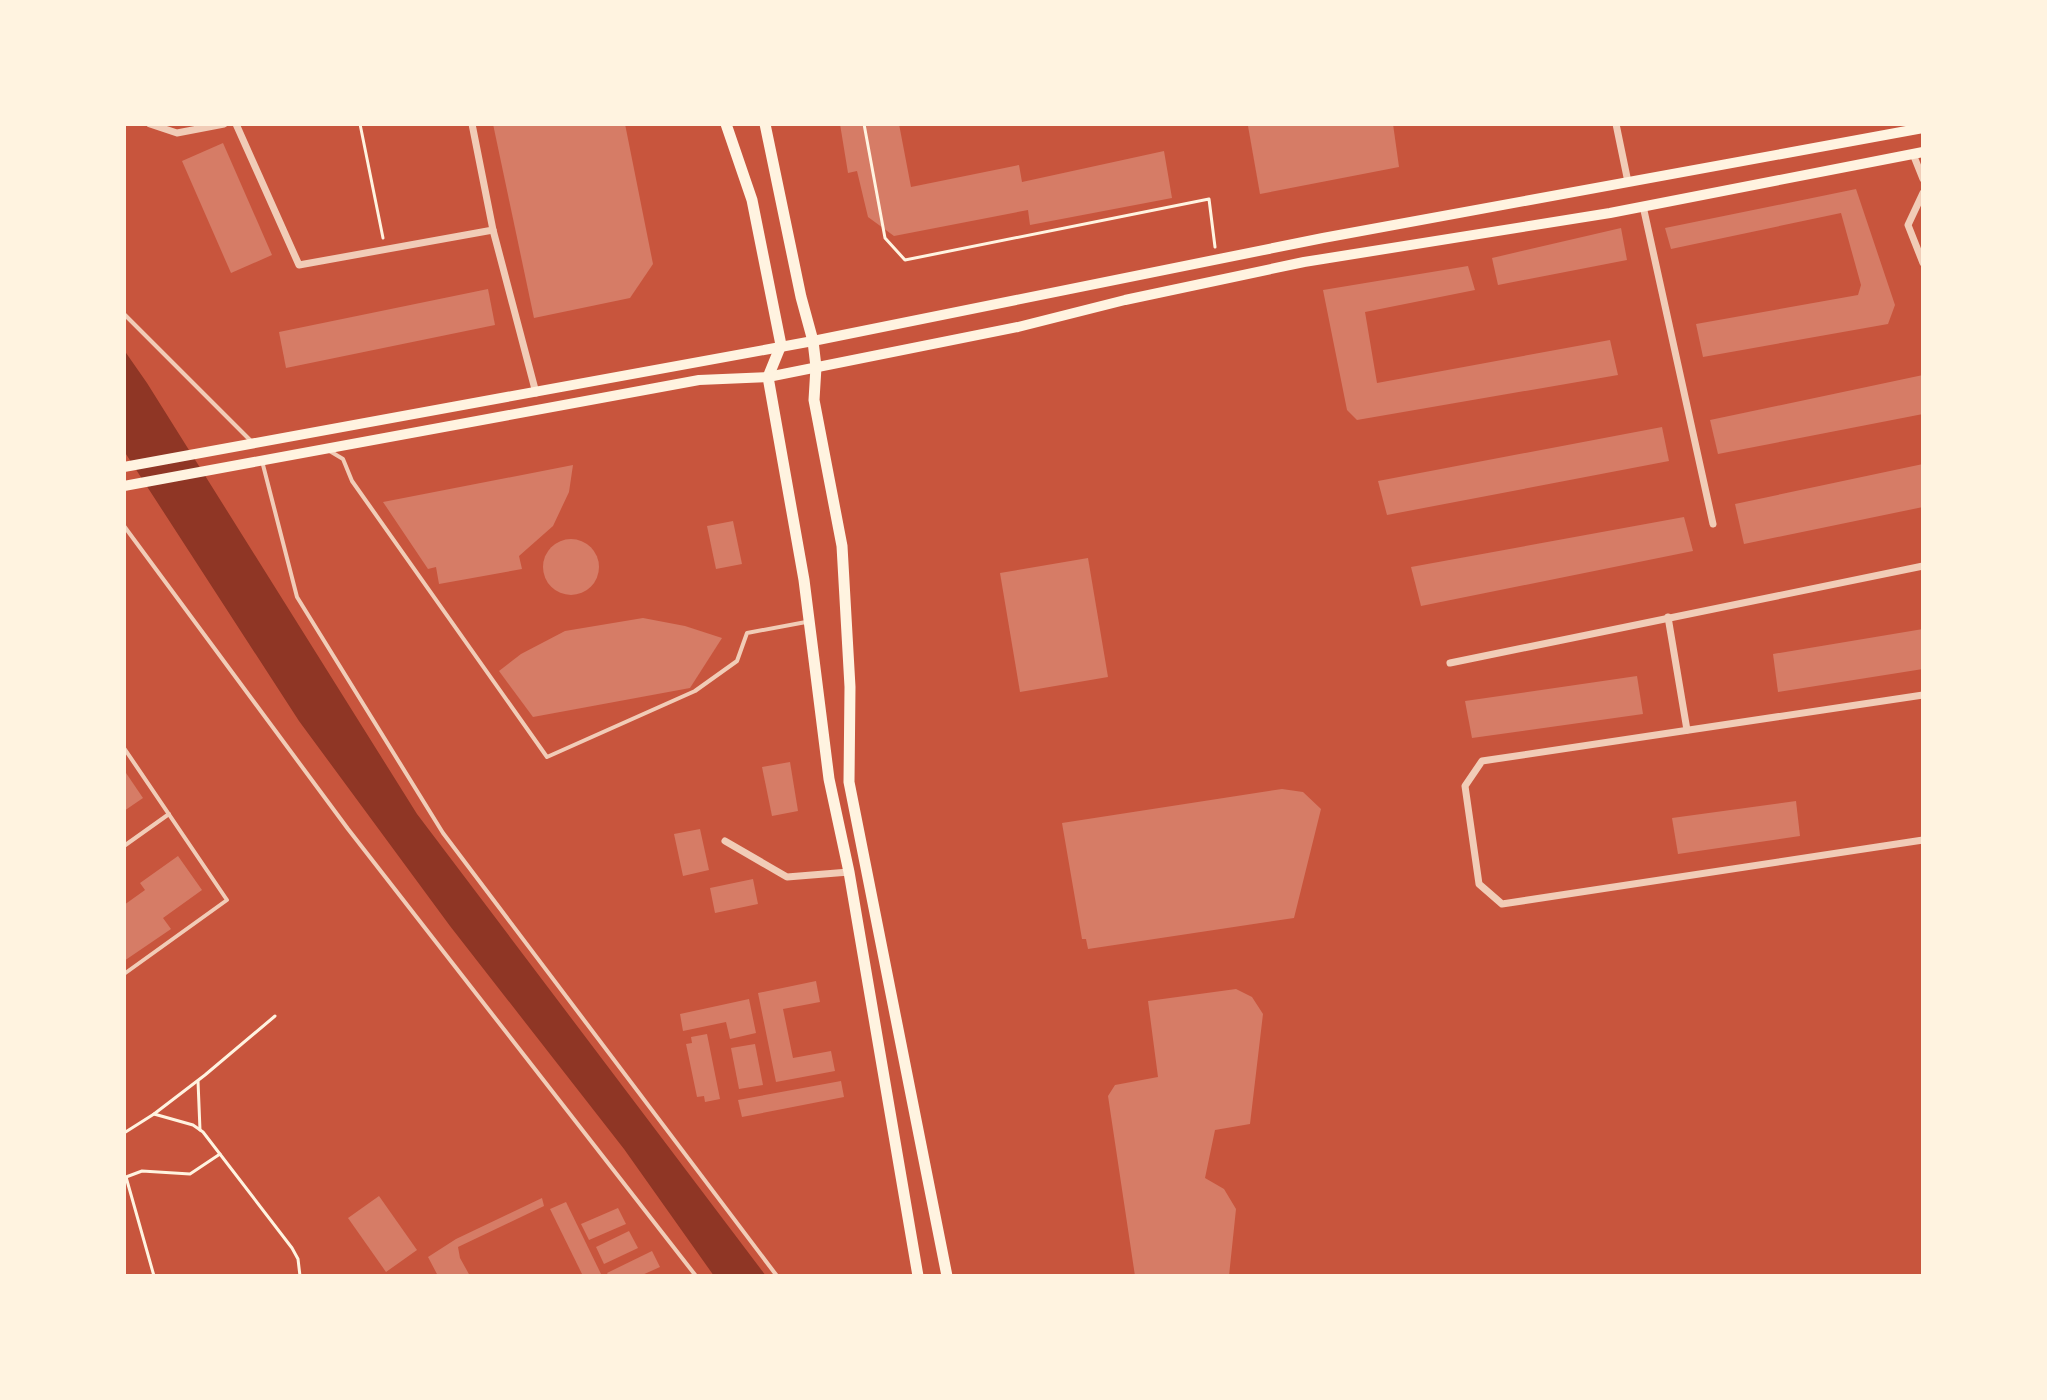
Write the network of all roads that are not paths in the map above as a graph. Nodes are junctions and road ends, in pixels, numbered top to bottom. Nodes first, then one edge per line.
1 (150, 124) edge
2 (224, 124) edge
3 (236, 124) edge
4 (472, 124) edge
5 (726, 124) edge
6 (765, 124) edge
7 (1616, 124) edge
8 (1923, 128) edge
9 (1918, 153) edge
10 (1923, 179) edge
11 (1628, 182) junction
12 (1923, 193) edge
13 (1643, 206) junction
14 (493, 230) junction
15 (1923, 263) edge
16 (124, 314) edge
17 (813, 341) junction
18 (781, 345) junction
19 (816, 367) junction
20 (768, 377) junction
21 (536, 393) junction
22 (251, 442) junction
23 (326, 449) junction
24 (262, 461) junction
25 (124, 467) edge
26 (124, 486) edge
27 (1713, 524) dead end
28 (124, 526) edge
29 (1923, 566) edge
30 (1668, 617) junction
31 (809, 621) junction
32 (1450, 663) dead end
33 (1923, 695) edge
34 (1687, 730) junction
35 (124, 748) edge
36 (169, 814) junction
37 (1923, 840) edge
38 (725, 841) dead end
39 (124, 846) edge
40 (849, 872) junction
41 (124, 974) edge
42 (696, 1276) edge
43 (777, 1276) edge
44 (918, 1276) edge
45 (947, 1276) edge

1 - 2 street
3 - 14 street
4 - 14 street
5 - 18 main road
6 - 17 main road
7 - 11 street
8 - 11 main road
9 - 10 street
9 - 13 main road
11 - 17 main road
12 - 15 street
13 - 19 main road
13 - 27 street
14 - 21 street
16 - 22 lane
17 - 18 main road
17 - 19 main road
18 - 20 main road
18 - 21 main road
19 - 20 main road
19 - 45 main road
20 - 23 main road
20 - 31 main road
21 - 22 main road
22 - 25 main road
23 - 24 main road
23 - 31 lane
24 - 26 main road
24 - 43 lane
28 - 42 lane
29 - 30 street
30 - 32 street
30 - 34 street
31 - 40 main road
33 - 34 street
34 - 37 street
35 - 36 lane
36 - 39 lane
36 - 41 lane
38 - 40 street
40 - 44 main road

